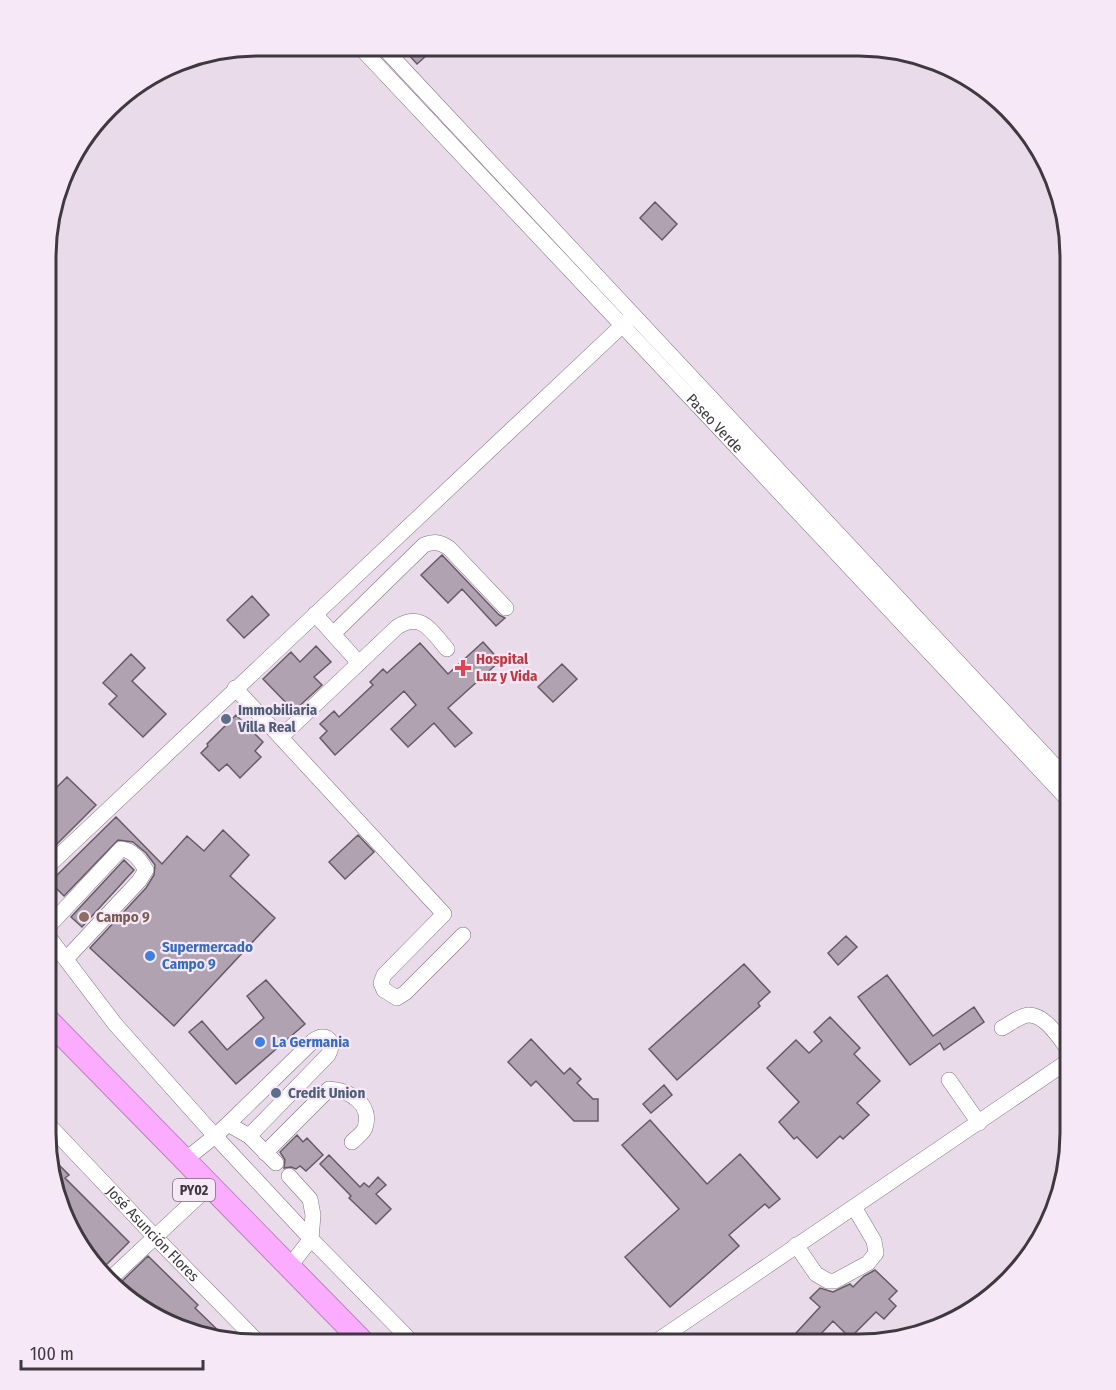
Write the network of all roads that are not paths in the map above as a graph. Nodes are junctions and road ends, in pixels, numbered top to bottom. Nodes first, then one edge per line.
1 (368, 56) edge
2 (391, 56) edge
3 (424, 92) junction
4 (412, 103) junction
5 (633, 315) junction
6 (621, 326) junction
7 (506, 608) dead end
8 (900, 610) junction
9 (315, 614) junction
10 (333, 634) junction
11 (447, 649) dead end
12 (359, 663) junction
13 (235, 688) junction
14 (281, 737) junction
15 (1060, 772) edge
16 (1060, 791) edge
17 (56, 858) edge
18 (56, 919) edge
19 (463, 935) dead end
20 (56, 946) edge
21 (66, 959) junction
22 (56, 1028) edge
23 (1002, 1028) dead end
24 (1060, 1041) edge
25 (56, 1042) edge
26 (1060, 1067) edge
27 (949, 1080) dead end
28 (979, 1123) junction
29 (228, 1124) junction
30 (56, 1132) edge
31 (215, 1136) junction
32 (249, 1136) junction
33 (352, 1142) dead end
34 (185, 1160) junction
35 (289, 1176) dead end
36 (200, 1195) junction
37 (854, 1207) junction
38 (155, 1237) junction
39 (311, 1239) junction
40 (796, 1245) junction
41 (288, 1267) junction
42 (114, 1275) edge
43 (251, 1334) edge
44 (337, 1334) edge
45 (355, 1334) edge
46 (404, 1334) edge
47 (667, 1334) edge

1 - 4 street, Paseo Verde
2 - 3 street, Paseo Verde
3 - 4 street
3 - 5 street, Paseo Verde
4 - 6 street, Paseo Verde
5 - 6 street
5 - 8 street, Paseo Verde
6 - 8 street, Paseo Verde
6 - 9 street
7 - 10 street
8 - 15 street, Paseo Verde
8 - 16 street, Paseo Verde
9 - 10 street
9 - 13 street
10 - 12 street
11 - 12 street
12 - 14 street
13 - 14 street
13 - 17 street
14 - 19 street
18 - 21 street
20 - 21 street
21 - 31 street
22 - 34 highway, PY02
23 - 24 street
25 - 36 highway, PY02
26 - 28 street
27 - 28 street
28 - 37 street
29 - 31 street
29 - 32 street
29 - 32 street
30 - 38 street, José Asunción Flores
31 - 34 street
31 - 39 street
32 - 33 street
34 - 41 highway, PY02
35 - 39 street
36 - 38 street
36 - 44 highway, PY02
37 - 40 street
37 - 40 street
38 - 42 street
38 - 43 street, José Asunción Flores
39 - 41 street
39 - 46 street
40 - 47 street
41 - 45 highway, PY02

